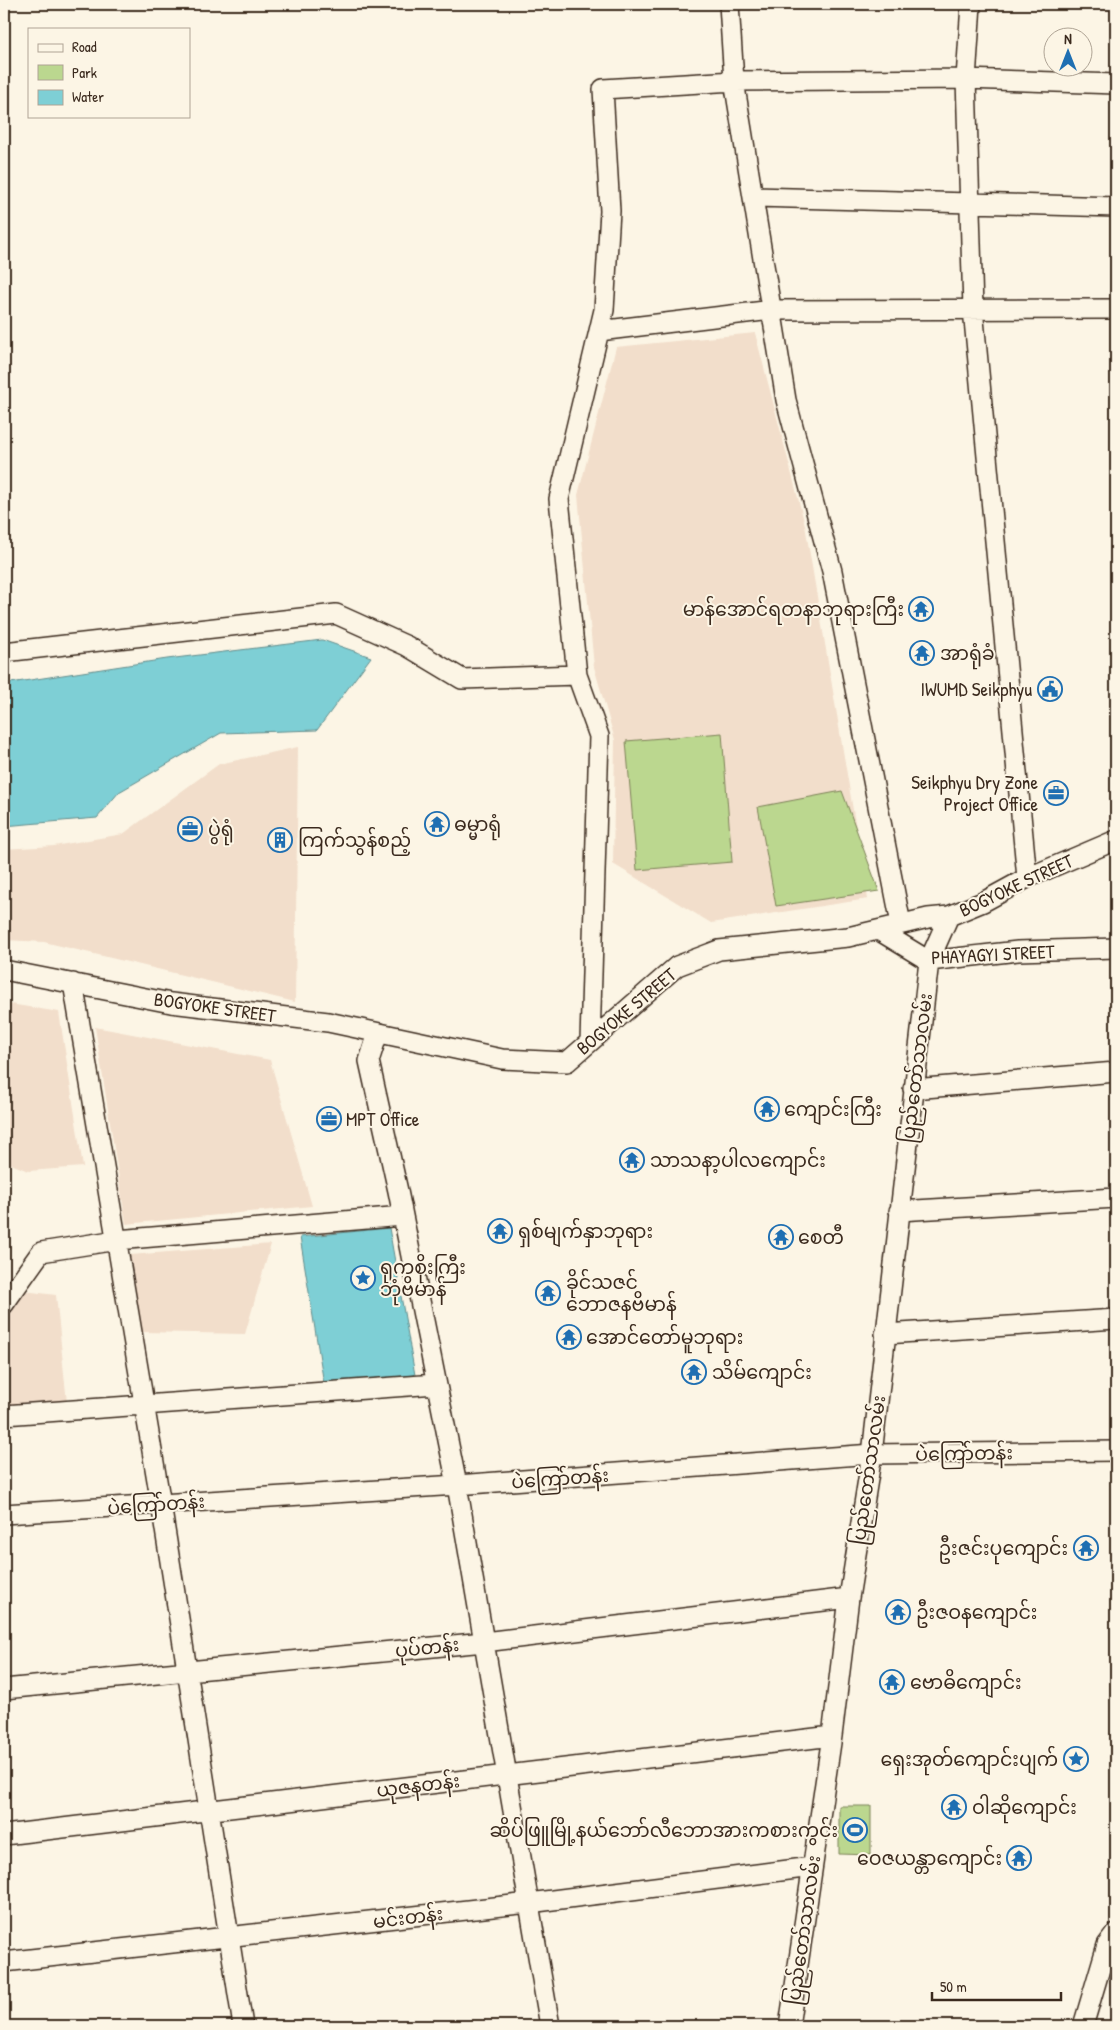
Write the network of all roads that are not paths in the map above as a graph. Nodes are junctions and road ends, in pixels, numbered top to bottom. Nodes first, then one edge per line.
1 (729, 4) edge
2 (970, 4) edge
3 (966, 79) junction
4 (734, 81) junction
5 (1116, 84) edge
6 (753, 197) junction
7 (970, 203) junction
8 (1116, 207) edge
9 (973, 309) junction
10 (1116, 309) edge
11 (772, 310) junction
12 (599, 331) junction
13 (4, 652) edge
14 (578, 675) junction
15 (1116, 840) edge
16 (1027, 878) junction
17 (949, 916) junction
18 (901, 924) junction
19 (878, 930) junction
20 (1116, 948) edge
21 (929, 961) junction
22 (4, 970) edge
23 (73, 983) junction
24 (378, 1032) junction
25 (590, 1042) junction
26 (1116, 1072) edge
27 (913, 1088) junction
28 (1116, 1198) edge
29 (899, 1211) junction
30 (403, 1216) junction
31 (116, 1240) junction
32 (4, 1304) edge
33 (1116, 1319) edge
34 (885, 1334) junction
35 (436, 1384) junction
36 (145, 1405) junction
37 (4, 1415) edge
38 (1116, 1451) edge
39 (872, 1454) junction
40 (457, 1485) junction
41 (161, 1504) junction
42 (4, 1514) edge
43 (849, 1598) junction
44 (484, 1642) junction
45 (186, 1671) junction
46 (4, 1689) edge
47 (832, 1736) junction
48 (507, 1774) junction
49 (210, 1810) junction
50 (4, 1835) edge
51 (812, 1867) junction
52 (529, 1903) junction
53 (1116, 1933) edge
54 (230, 1938) junction
55 (4, 1962) edge
56 (243, 2026) edge
57 (550, 2026) edge
58 (789, 2026) edge
59 (1083, 2026) edge

1 - 4 street
2 - 3 street
3 - 4 street
3 - 5 street
3 - 7 street
4 - 6 street
4 - 12 street
6 - 7 street
6 - 11 street
7 - 8 street
7 - 9 street
9 - 10 street
9 - 11 street
9 - 16 street
11 - 12 street
11 - 18 street
12 - 14 street
13 - 14 street
14 - 25 street
15 - 16 street, BOGYOKE STREET
16 - 17 street, BOGYOKE STREET
17 - 18 street, BOGYOKE STREET
17 - 21 street, ပြည်တော်သာလမ်း
18 - 19 street, BOGYOKE STREET
19 - 21 street, PHAYAGYI STREET
19 - 25 street, BOGYOKE STREET
20 - 21 street, PHAYAGYI STREET
21 - 27 street, ပြည်တော်သာလမ်း
22 - 23 street, BOGYOKE STREET
23 - 24 street, BOGYOKE STREET
23 - 31 street
24 - 25 street, BOGYOKE STREET
24 - 30 street
26 - 27 street
27 - 29 street, ပြည်တော်သာလမ်း
28 - 29 street
29 - 34 street, ပြည်တော်သာလမ်း
30 - 31 street
30 - 35 street
31 - 32 street
31 - 36 street
33 - 34 street
34 - 39 street, ပြည်တော်သာလမ်း
35 - 36 street
35 - 40 street
36 - 37 street
36 - 41 street
38 - 39 street, ပဲကြော်တန်း
39 - 40 street, ပဲကြော်တန်း
39 - 43 street, ပြည်တော်သာလမ်း
40 - 41 street, ပဲကြော်တန်း
40 - 44 street
41 - 42 street, ပဲကြော်တန်း
41 - 45 street
43 - 44 street, ပုပ်တန်း
43 - 47 street, ပြည်တော်သာလမ်း
44 - 45 street, ပုပ်တန်း
44 - 48 street
45 - 46 street, ပုပ်တန်း
45 - 49 street
47 - 48 street, ယုဇနတန်း
47 - 51 street, ပြည်တော်သာလမ်း
48 - 49 street, ယုဇနတန်း
48 - 52 street
49 - 50 street, ယုဇနတန်း
49 - 54 street
51 - 52 street, မင်းတန်း
51 - 58 street, ပြည်တော်သာလမ်း
52 - 54 street, မင်းတန်း
52 - 57 street
53 - 59 street
54 - 55 street, မင်းတန်း
54 - 56 street

